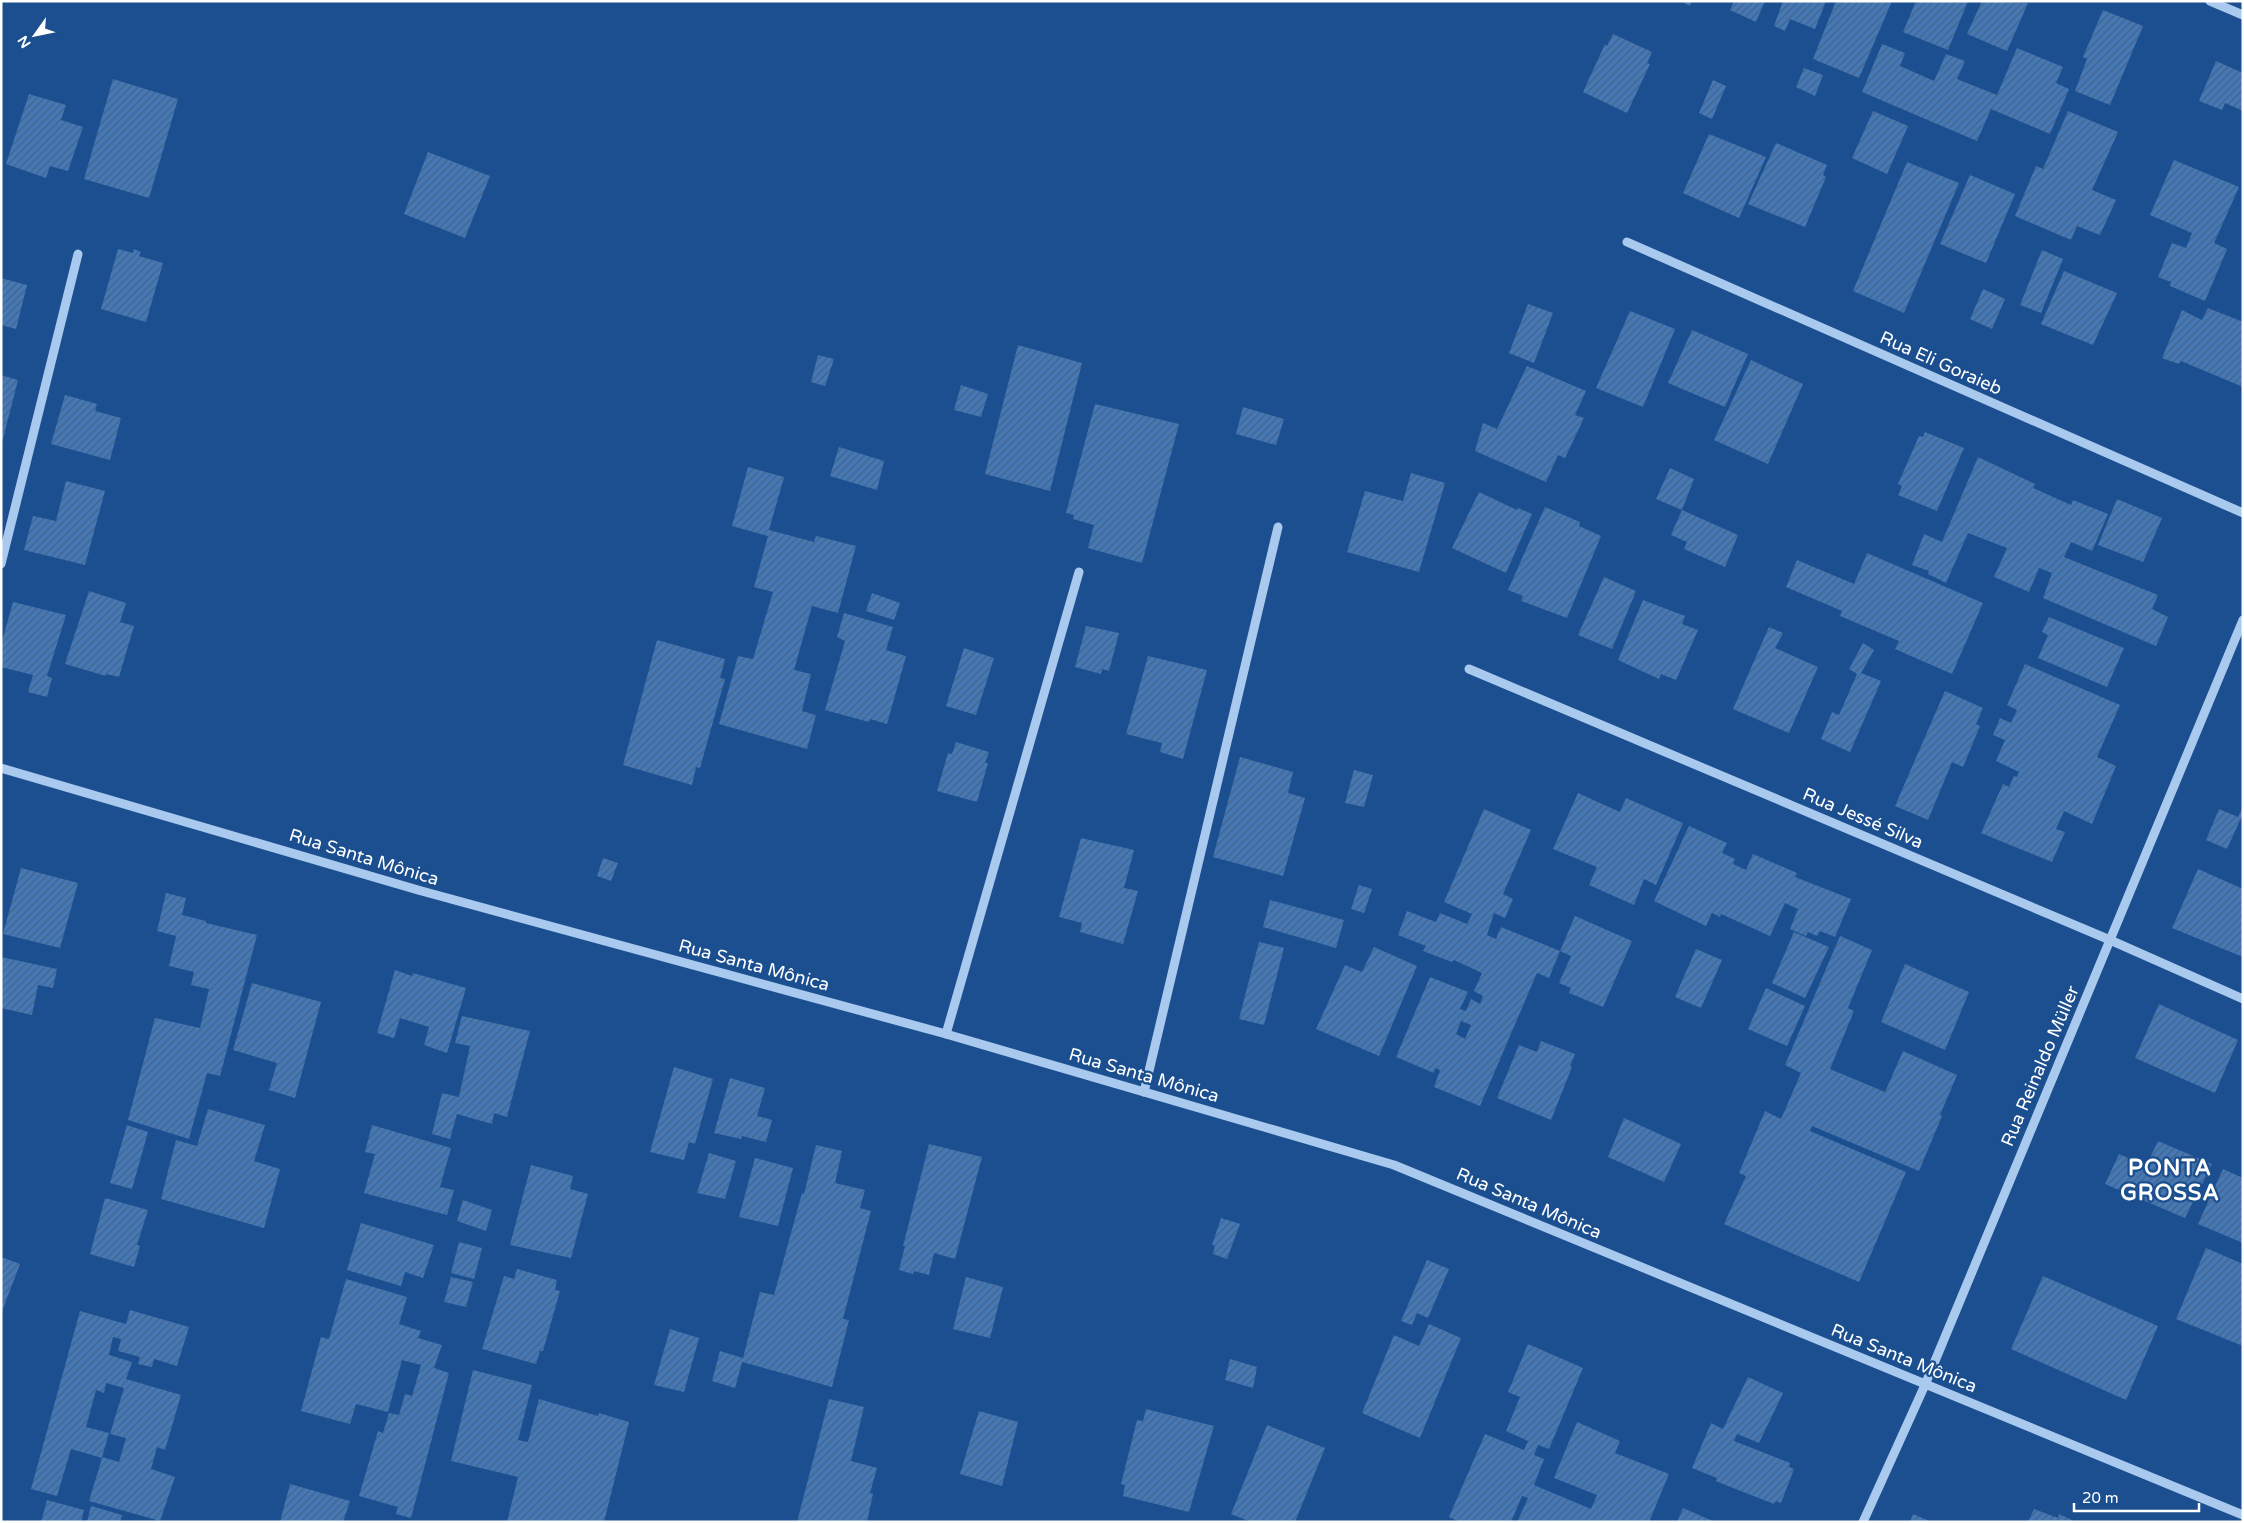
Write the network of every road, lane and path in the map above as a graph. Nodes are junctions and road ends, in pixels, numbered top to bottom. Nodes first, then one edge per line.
1 (2210, 1) edge
2 (2243, 15) edge
3 (1627, 242) dead end
4 (78, 254) dead end
5 (2243, 513) edge
6 (1278, 527) dead end
7 (1, 564) edge
8 (1079, 572) dead end
9 (2243, 620) edge
10 (1469, 669) dead end
11 (1, 768) edge
12 (2110, 940) junction
13 (2243, 999) edge
14 (946, 1034) junction
15 (1144, 1092) junction
16 (1924, 1385) junction
17 (2243, 1515) edge
18 (1863, 1522) edge

1 - 2 street
3 - 5 street, Rua Eli Goraieb
4 - 7 street
6 - 15 street
8 - 14 street
9 - 12 street, Rua Reinaldo Müller
10 - 12 street, Rua Jessé Silva
11 - 14 street, Rua Santa Mônica
12 - 13 street, Rua Jessé Silva
12 - 16 street, Rua Reinaldo Müller
14 - 15 street, Rua Santa Mônica
15 - 16 street, Rua Santa Mônica
16 - 17 street, Rua Santa Mônica
16 - 18 street, Rua Reinaldo Müller

